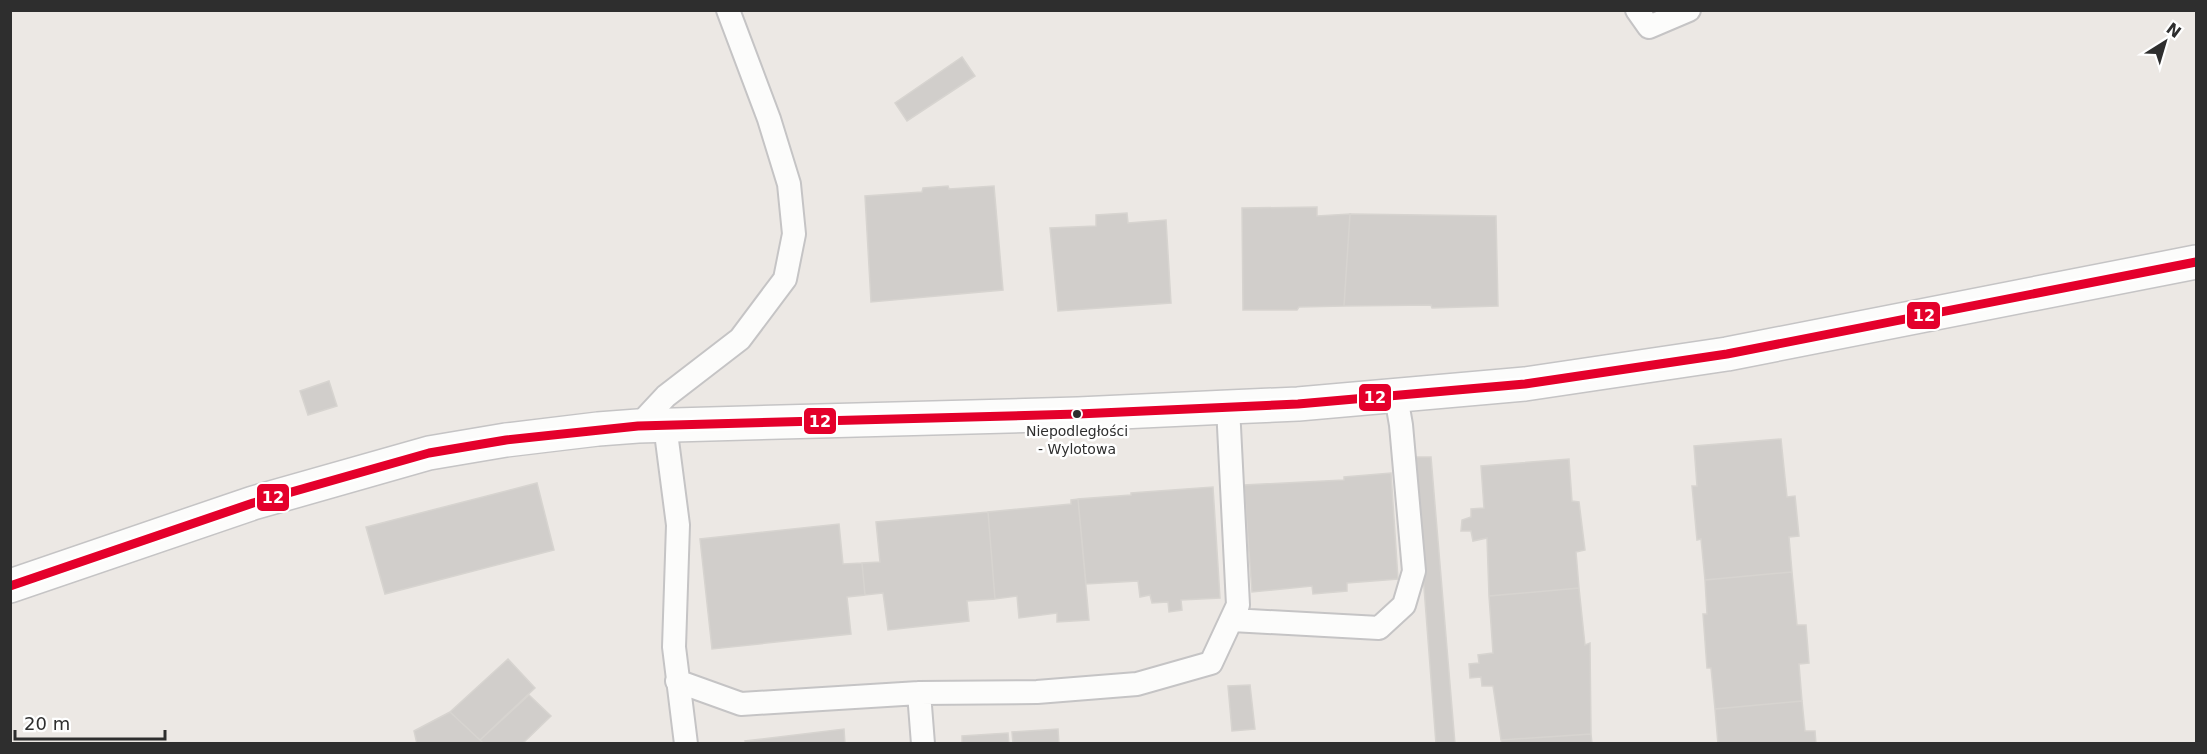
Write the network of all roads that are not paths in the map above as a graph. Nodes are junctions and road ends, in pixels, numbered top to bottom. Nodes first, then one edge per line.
1 (728, 10) edge
2 (1637, 10) edge
3 (1689, 10) edge
4 (2196, 262) edge
5 (1396, 396) junction
6 (1228, 407) junction
7 (651, 426) junction
8 (10, 585) edge
9 (1232, 620) junction
10 (677, 681) junction
11 (919, 693) junction
12 (686, 744) edge
13 (923, 744) edge

1 - 7 lane
2 - 3 lane
4 - 5 main road
5 - 6 main road
5 - 9 lane
6 - 7 main road
6 - 9 lane
7 - 8 main road
7 - 10 lane
9 - 11 lane
10 - 11 lane
10 - 12 lane
11 - 13 lane

